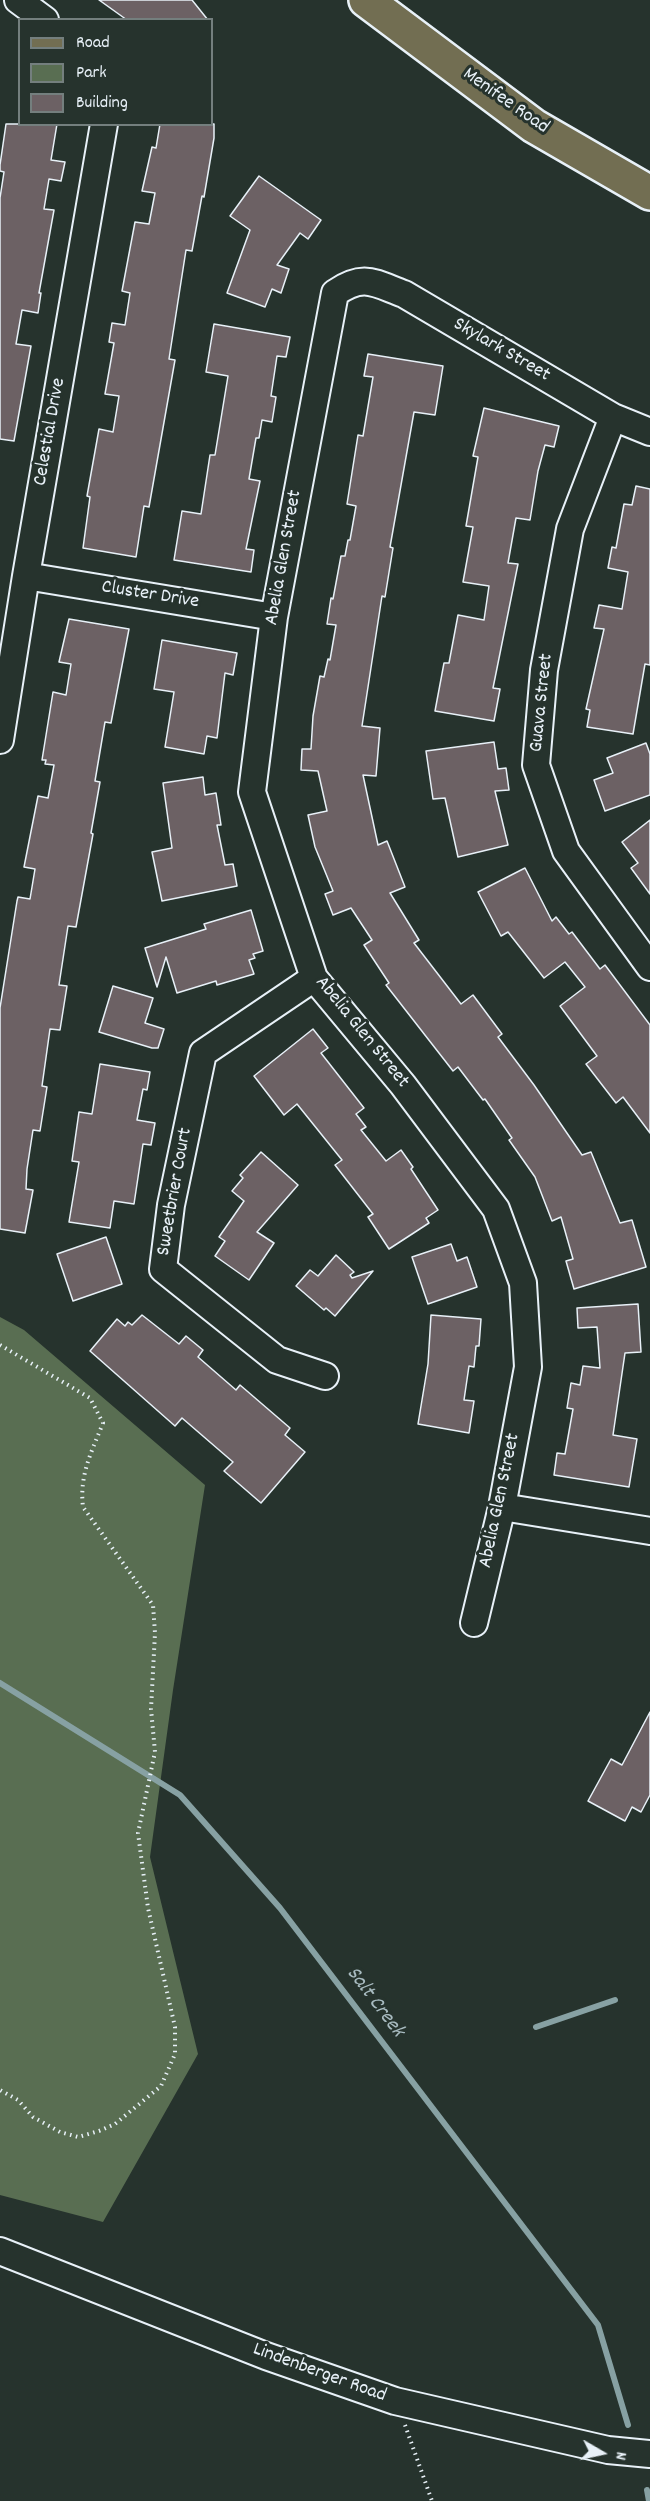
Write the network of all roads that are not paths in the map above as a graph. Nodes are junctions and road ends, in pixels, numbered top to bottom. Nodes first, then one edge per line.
1 (18, 0) edge
2 (366, 0) edge
3 (42, 18) edge
4 (104, 126) edge
5 (650, 193) edge
6 (350, 283) joint
7 (614, 417) junction
8 (650, 432) edge
9 (26, 576) junction
10 (274, 617) junction
11 (0, 740) edge
12 (650, 967) edge
13 (314, 978) junction
14 (325, 1376) dead end
15 (502, 1507) junction
16 (650, 1531) edge
17 (474, 1623) dead end
18 (0, 2251) edge
19 (650, 2454) edge

1 - 3 street
2 - 5 main road, Menifee Road
4 - 9 street, Celestial Drive
6 - 7 street, Skylark Street
6 - 10 street, Abelia Glen Street
7 - 8 street, Skylark Street
7 - 12 street, Guava Street
9 - 10 street, Cluster Drive
9 - 11 street, Celestial Drive
10 - 13 street, Abelia Glen Street
13 - 14 street, Sweetbrier Court
13 - 15 street, Abelia Glen Street
15 - 16 street
15 - 17 street, Abelia Glen Street
18 - 19 street, Lindenberger Road

